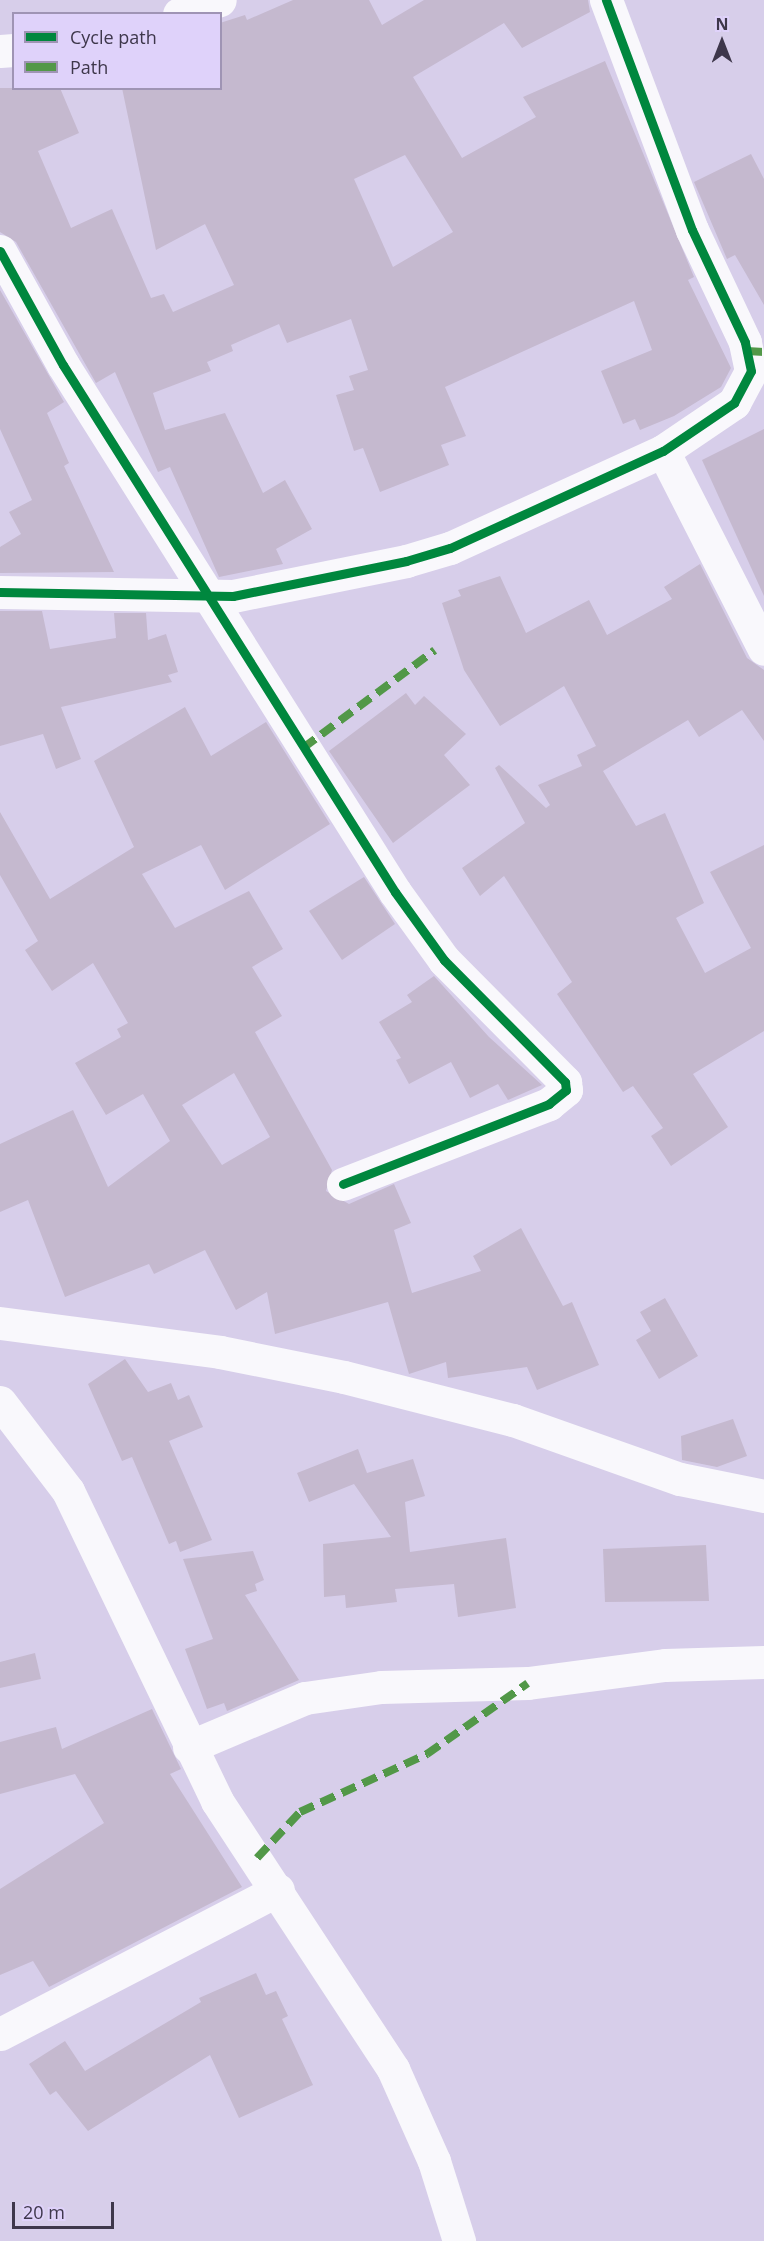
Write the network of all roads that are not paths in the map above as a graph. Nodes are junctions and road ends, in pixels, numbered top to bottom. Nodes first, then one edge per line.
1 (220, 0) edge
2 (606, 0) edge
3 (185, 12) edge
4 (0, 251) edge
5 (663, 452) junction
6 (0, 592) edge
7 (207, 597) junction
8 (764, 648) edge
9 (343, 1184) dead end
10 (0, 1323) edge
11 (0, 1402) edge
12 (764, 1496) edge
13 (764, 1662) edge
14 (189, 1747) junction
15 (278, 1890) junction
16 (0, 2034) edge
17 (459, 2241) edge

1 - 3 street
2 - 5 street
4 - 7 street
5 - 7 street
5 - 8 street
6 - 7 street
7 - 9 street
10 - 12 street
11 - 14 street
13 - 14 street
14 - 15 street
15 - 16 street
15 - 17 street

